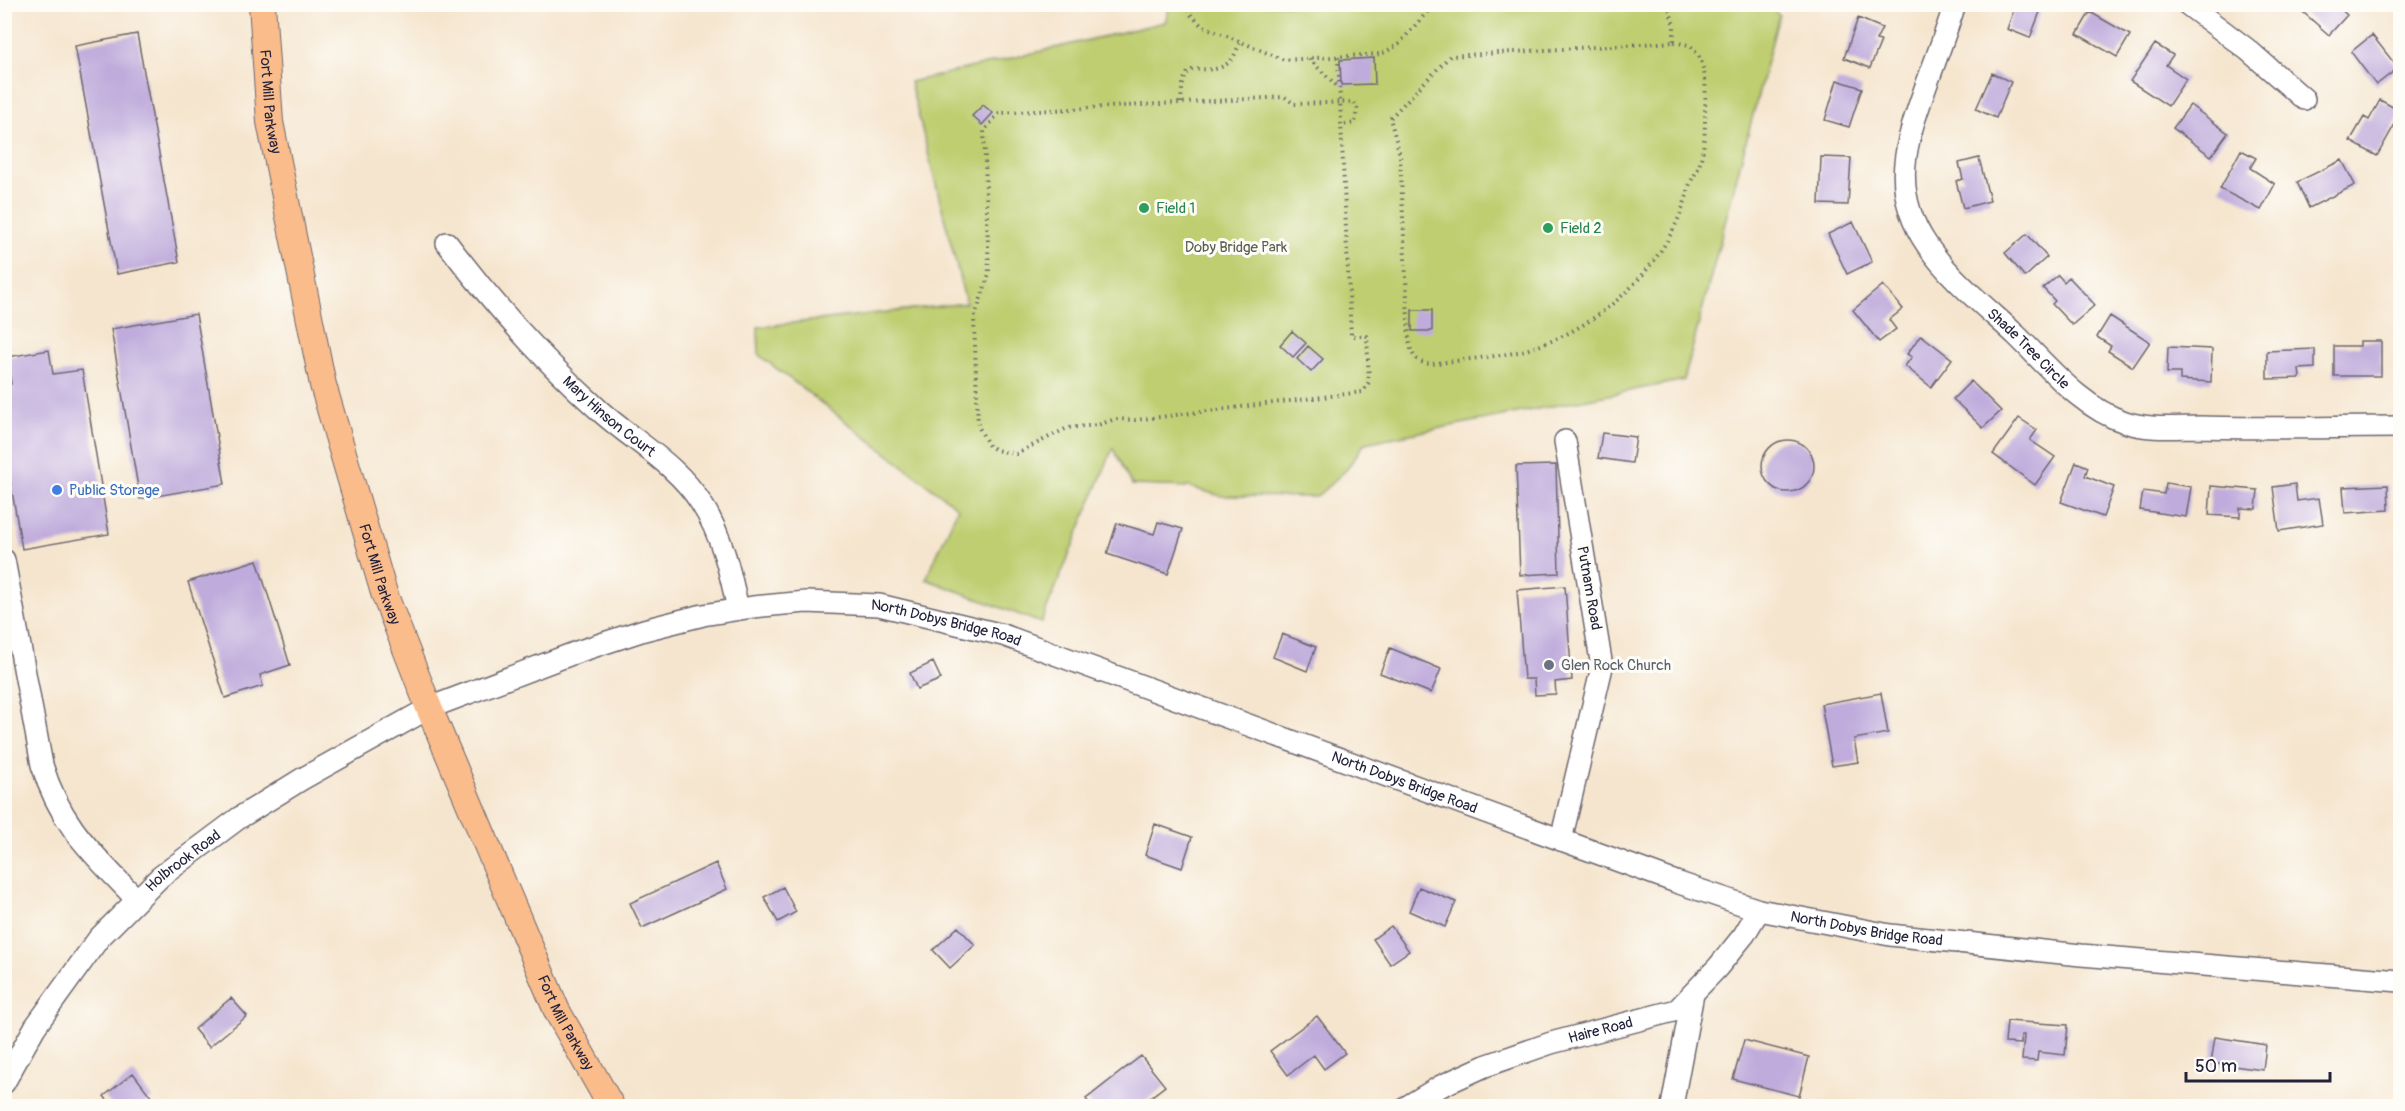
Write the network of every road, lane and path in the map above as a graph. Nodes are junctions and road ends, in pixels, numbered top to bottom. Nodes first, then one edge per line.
1 (262, 4) edge
2 (1186, 4) edge
3 (1434, 4) edge
4 (1668, 4) edge
5 (1955, 4) edge
6 (2187, 4) edge
7 (1240, 42) junction
8 (1674, 42) junction
9 (1338, 57) junction
10 (1308, 59) junction
11 (1339, 89) junction
12 (2304, 99) dead end
13 (1340, 102) junction
14 (1181, 103) junction
15 (1341, 124) junction
16 (447, 243) dead end
17 (2400, 427) edge
18 (1565, 441) dead end
19 (4, 560) edge
20 (738, 609) junction
21 (13, 655) edge
22 (429, 708) junction
23 (1561, 840) junction
24 (136, 899) junction
25 (1759, 910) junction
26 (2400, 981) edge
27 (1693, 994) junction
28 (4, 1083) edge
29 (611, 1107) edge
30 (1408, 1107) edge
31 (1672, 1107) edge

1 - 22 main road, Fort Mill Parkway
2 - 7 path
3 - 9 path
4 - 8 path
5 - 17 street, Shade Tree Circle
6 - 12 street
7 - 10 path
7 - 14 path
8 - 8 path
9 - 10 path
9 - 11 path
10 - 11 path
11 - 13 path
13 - 14 path
13 - 15 path
13 - 15 path
14 - 15 path
16 - 20 street, Mary Hinson Court
18 - 23 street, Putnam Road
19 - 21 street
20 - 22 street, North Dobys Bridge Road
20 - 23 street, North Dobys Bridge Road
21 - 24 street
22 - 24 street, Holbrook Road
22 - 29 main road, Fort Mill Parkway
23 - 25 street, North Dobys Bridge Road
24 - 28 street, Holbrook Road
25 - 26 street, North Dobys Bridge Road
25 - 27 street, Haire Road
27 - 30 street, Haire Road
27 - 31 street

